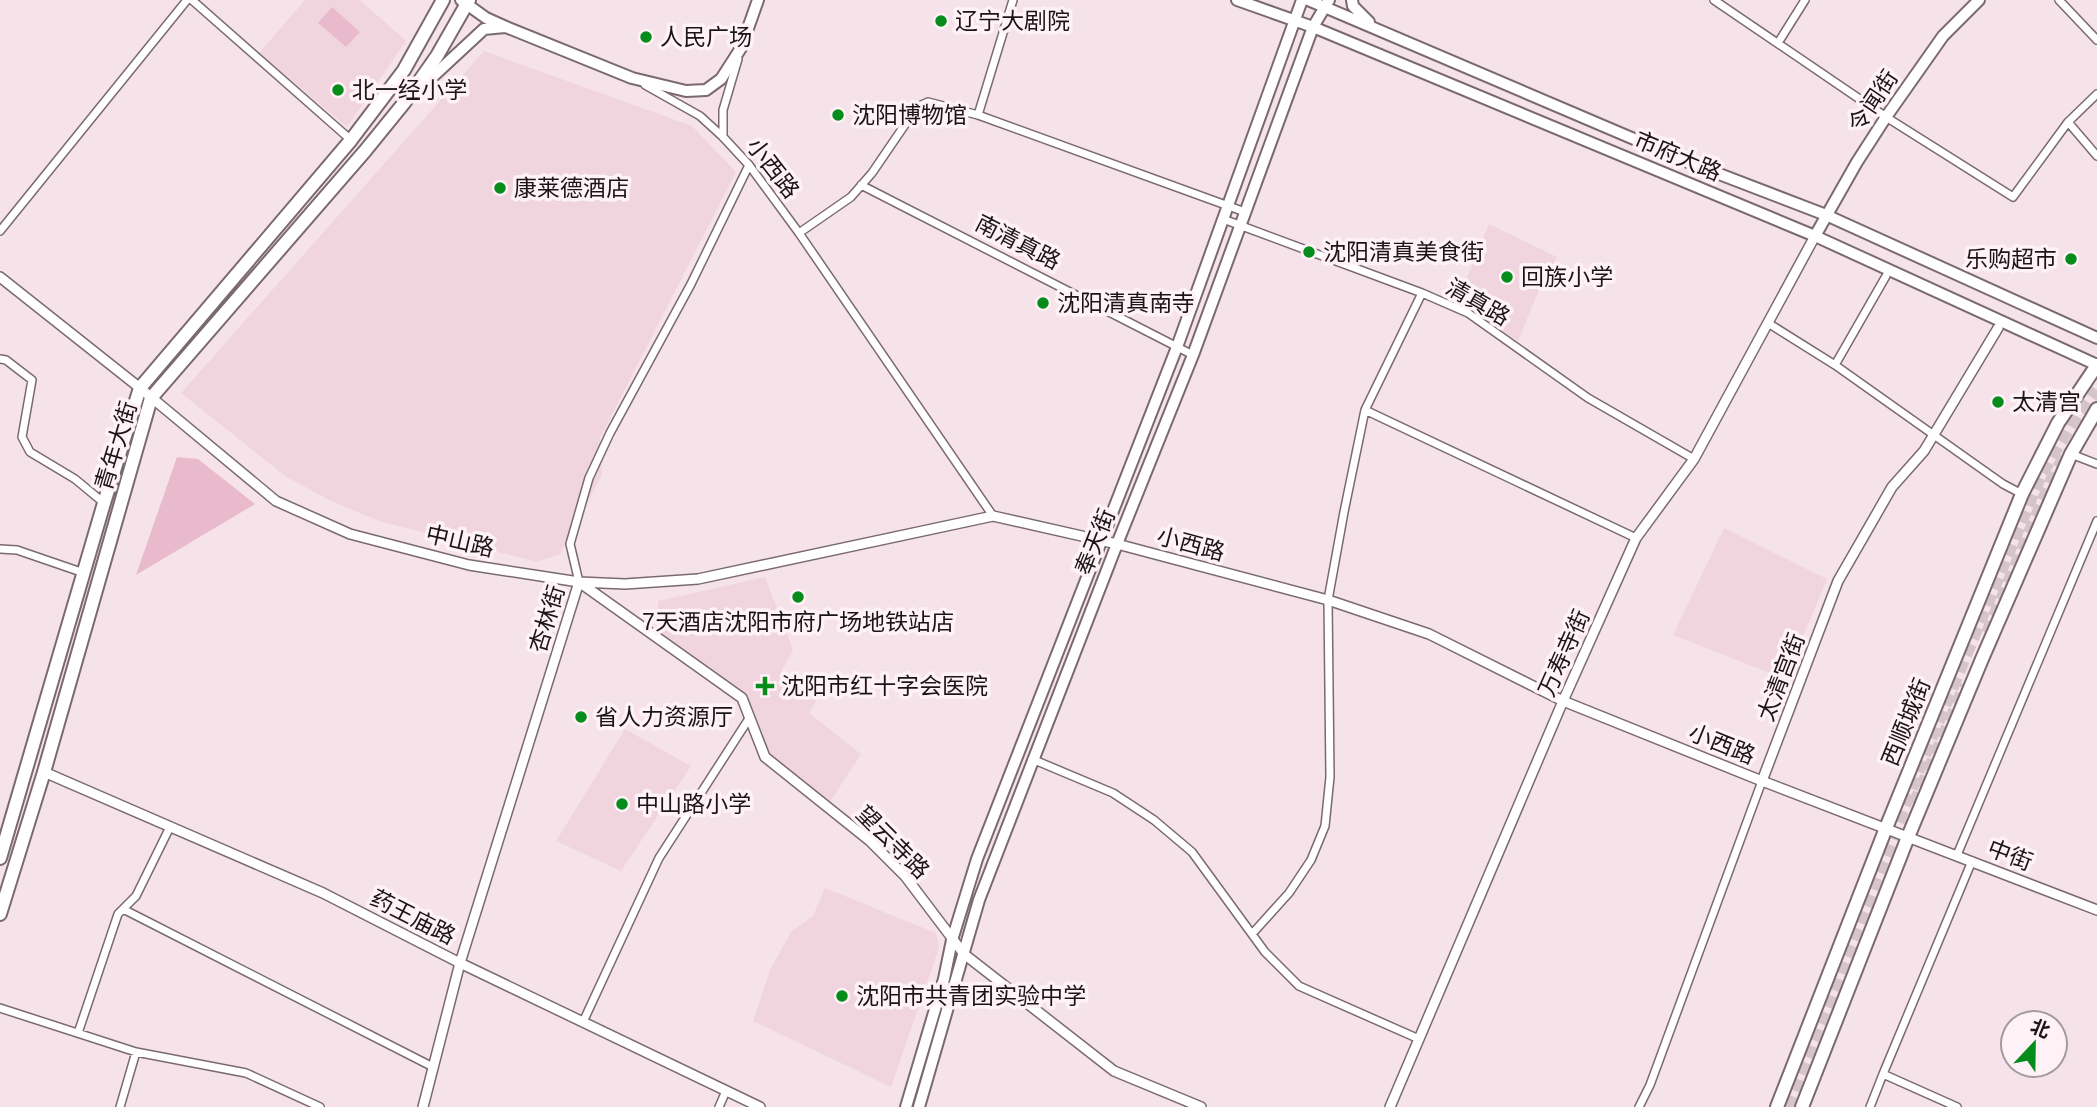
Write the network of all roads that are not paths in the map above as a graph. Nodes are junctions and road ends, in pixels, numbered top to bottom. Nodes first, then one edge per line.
1 (190, 0) edge
2 (443, 0) edge
3 (758, 0) edge
4 (1013, 0) edge
5 (1237, 0) edge
6 (1302, 0) edge
7 (1308, 0) edge
8 (1352, 0) edge
9 (1714, 0) edge
10 (1805, 0) edge
11 (1979, 0) edge
12 (2059, 0) edge
13 (466, 2) edge
14 (1327, 3) edge
15 (1294, 20) junction
16 (506, 27) junction
17 (1313, 27) junction
18 (1373, 27) junction
19 (2097, 40) edge
20 (1778, 43) junction
21 (741, 48) junction
22 (632, 78) junction
23 (2097, 94) edge
24 (404, 103) junction
25 (978, 115) junction
26 (1886, 117) junction
27 (2068, 122) junction
28 (723, 137) junction
29 (351, 140) junction
30 (2097, 156) edge
31 (748, 165) junction
32 (861, 185) junction
33 (1228, 206) junction
34 (1245, 212) junction
35 (1826, 215) junction
36 (1223, 219) junction
37 (1241, 225) junction
38 (0, 231) edge
39 (799, 233) junction
40 (1815, 236) junction
41 (1886, 276) dead end
42 (0, 277) edge
43 (1422, 293) junction
44 (1768, 323) junction
45 (1998, 328) dead end
46 (2097, 338) edge
47 (1177, 347) junction
48 (1194, 355) junction
49 (0, 359) edge
50 (1835, 365) junction
51 (2097, 365) edge
52 (140, 388) junction
53 (151, 398) junction
54 (2097, 409) edge
55 (1365, 410) junction
56 (1933, 433) junction
57 (2071, 454) junction
58 (1694, 459) junction
59 (2097, 464) edge
60 (2022, 494) junction
61 (104, 503) junction
62 (993, 516) junction
63 (2097, 522) edge
64 (1636, 538) junction
65 (1101, 541) junction
66 (1117, 544) junction
67 (3, 549) edge
68 (0, 558) edge
69 (84, 573) junction
70 (579, 582) junction
71 (1328, 600) junction
72 (1563, 701) junction
73 (750, 717) junction
74 (1032, 759) junction
75 (44, 772) junction
76 (1762, 781) junction
77 (170, 827) junction
78 (1886, 828) junction
79 (1908, 837) junction
80 (1957, 855) junction
81 (0, 858) edge
82 (1972, 861) junction
83 (2096, 906) edge
84 (123, 909) junction
85 (0, 914) edge
86 (1252, 934) junction
87 (952, 940) junction
88 (964, 954) junction
89 (460, 963) junction
90 (0, 1008) edge
91 (583, 1022) junction
92 (78, 1033) junction
93 (1419, 1039) junction
94 (136, 1052) junction
95 (433, 1067) junction
96 (1883, 1074) junction
97 (726, 1091) junction
98 (120, 1107) edge
99 (320, 1107) edge
100 (423, 1107) edge
101 (719, 1107) edge
102 (760, 1107) edge
103 (906, 1107) edge
104 (919, 1107) edge
105 (1201, 1107) edge
106 (1391, 1107) edge
107 (1639, 1107) edge
108 (1777, 1107) edge
109 (1802, 1107) edge
110 (1870, 1107) edge
111 (1957, 1107) edge

1 - 29 street
1 - 38 street
2 - 29 main road, 青年大街
3 - 21 main road
4 - 25 street
5 - 15 main road, 市府大路
6 - 15 main road, 奉天街
7 - 14 main road, 市府大路
8 - 18 main road
9 - 20 street
10 - 20 street
11 - 26 main road, 令闻街
12 - 19 street
13 - 16 main road
13 - 24 main road, 青年大街
14 - 17 main road, 奉天街
14 - 18 main road, 市府大路
15 - 17 main road, 市府大路
15 - 33 main road, 奉天街
16 - 22 main road
16 - 24 main road
17 - 34 main road, 奉天街
17 - 40 main road, 市府大路
18 - 35 main road, 市府大路
20 - 26 street
21 - 22 main road
21 - 28 street
22 - 28 street, 小西路
23 - 27 street
24 - 53 main road, 青年大街
25 - 32 street
25 - 33 street
26 - 27 street
26 - 35 main road, 令闻街
27 - 30 street
28 - 31 street, 小西路
29 - 52 main road, 青年大街
31 - 39 street, 小西路
31 - 70 street, 杏林街
32 - 39 street
32 - 47 street, 南清真路
33 - 34 street
33 - 36 main road, 奉天街
34 - 37 main road, 奉天街
35 - 40 main road, 令闻街
35 - 46 main road, 市府大路
36 - 37 street, 清真路
36 - 47 main road, 奉天街
37 - 43 street, 清真路
37 - 48 main road, 奉天街
39 - 62 street, 小西路
40 - 44 street, 万寿寺街
40 - 51 main road, 市府大路
41 - 50 street
42 - 52 street, 中山路
43 - 55 street
43 - 58 street, 清真路
44 - 50 street
44 - 58 street, 万寿寺街
45 - 56 street, 太清宫街
47 - 48 street, 南清真路
47 - 65 main road, 奉天街
48 - 66 main road, 奉天街
49 - 61 street
50 - 56 street
51 - 60 main road, 西顺城街
52 - 53 street, 中山路
52 - 61 main road, 青年大街
53 - 70 street, 中山路
53 - 75 main road, 青年大街
54 - 57 main road, 西顺城街
55 - 64 street
55 - 71 street
56 - 60 street
56 - 76 street, 太清宫街
57 - 59 street
57 - 79 main road, 西顺城街
58 - 64 street, 万寿寺街
60 - 78 main road, 西顺城街
61 - 69 main road, 青年大街
62 - 65 street, 小西路
62 - 70 street, 中山路
63 - 80 street
64 - 72 street, 万寿寺街
65 - 66 street, 小西路
65 - 87 main road, 奉天街
66 - 71 street, 小西路
66 - 74 main road, 奉天街
67 - 68 street
67 - 69 street
69 - 81 main road, 青年大街
70 - 73 street, 望云寺路
70 - 89 street, 杏林街
71 - 72 street, 小西路
71 - 86 street
72 - 76 street, 小西路
72 - 93 street, 万寿寺街
73 - 87 street, 望云寺路
73 - 91 street
74 - 86 street
74 - 88 main road, 奉天街
75 - 77 street, 药王庙路
75 - 85 main road, 青年大街
76 - 78 street, 小西路
76 - 107 street, 太清宫街
77 - 84 street
77 - 89 street, 药王庙路
78 - 79 street, 小西路
78 - 108 main road, 西顺城街
79 - 80 street, 中街
79 - 109 main road, 西顺城街
80 - 82 street, 中街
82 - 83 street, 中街
82 - 96 street
84 - 92 street
84 - 95 street
86 - 93 street
87 - 88 street, 望云寺路
87 - 103 main road, 奉天街
88 - 104 main road, 奉天街
88 - 105 street, 望云寺路
89 - 91 street, 药王庙路
89 - 95 street, 杏林街
90 - 92 street
91 - 97 street, 药王庙路
92 - 94 street
93 - 106 street, 万寿寺街
94 - 98 street
94 - 99 street
95 - 100 street, 杏林街
96 - 110 street
96 - 111 street
97 - 101 street
97 - 102 street, 药王庙路

